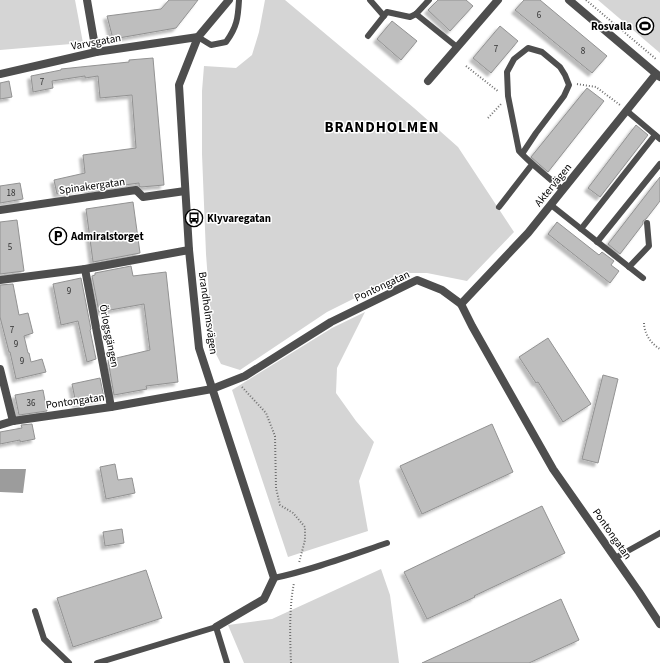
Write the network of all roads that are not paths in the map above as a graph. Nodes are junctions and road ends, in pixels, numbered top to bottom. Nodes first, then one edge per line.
1 (87, 0) edge
2 (229, 0) edge
3 (239, 0) edge
4 (370, 0) edge
5 (429, 0) edge
6 (498, 0) edge
7 (569, 0) edge
8 (416, 14) junction
9 (384, 16) junction
10 (368, 36) dead end
11 (198, 37) junction
12 (458, 47) junction
13 (96, 52) junction
14 (0, 74) edge
15 (658, 76) edge
16 (428, 81) dead end
17 (627, 111) junction
18 (658, 137) edge
19 (522, 154) junction
20 (660, 164) edge
21 (530, 166) dead end
22 (563, 190) junction
23 (185, 191) junction
24 (551, 205) junction
25 (499, 207) dead end
26 (0, 210) edge
27 (647, 223) dead end
28 (581, 229) junction
29 (597, 242) junction
30 (189, 250) junction
31 (629, 267) junction
32 (85, 269) junction
33 (643, 278) dead end
34 (0, 280) edge
35 (461, 304) junction
36 (0, 369) edge
37 (212, 388) junction
38 (111, 407) junction
39 (13, 421) junction
40 (0, 425) edge
41 (660, 533) edge
42 (387, 542) dead end
43 (615, 558) junction
44 (274, 578) junction
45 (35, 611) dead end
46 (660, 624) edge
47 (216, 627) junction
48 (69, 663) edge
49 (97, 663) edge
50 (227, 663) edge

1 - 13 street
2 - 11 street, Brandholmsvägen
3 - 11 lane
4 - 9 lane
5 - 8 lane
6 - 12 street
7 - 15 street
8 - 9 lane
8 - 12 lane
9 - 10 lane
11 - 13 street, Varvsgatan
11 - 23 street, Brandholmsvägen
12 - 16 street
13 - 14 street, Varvsgatan
15 - 17 street, Aktervägen
17 - 18 lane
17 - 22 street, Aktervägen
18 - 28 lane
19 - 19 lane
19 - 22 lane
20 - 29 lane
21 - 25 lane
22 - 24 street, Aktervägen
23 - 26 street, Spinakergatan
23 - 30 street, Brandholmsvägen
24 - 28 lane
24 - 35 street, Aktervägen
27 - 31 lane
28 - 29 lane
29 - 31 lane
30 - 32 street
30 - 37 street, Brandholmsvägen
31 - 33 lane
32 - 34 street
32 - 38 street, Örlogsgängen
35 - 37 street, Pontongatan
35 - 43 street, Pontongatan
36 - 39 street
37 - 38 street, Pontongatan
37 - 44 street, Brandholmsvägen
38 - 39 street, Pontongatan
39 - 40 street, Pontongatan
41 - 43 lane
42 - 44 lane
43 - 46 street, Pontongatan
44 - 47 street
45 - 48 lane
47 - 49 lane
47 - 50 lane

